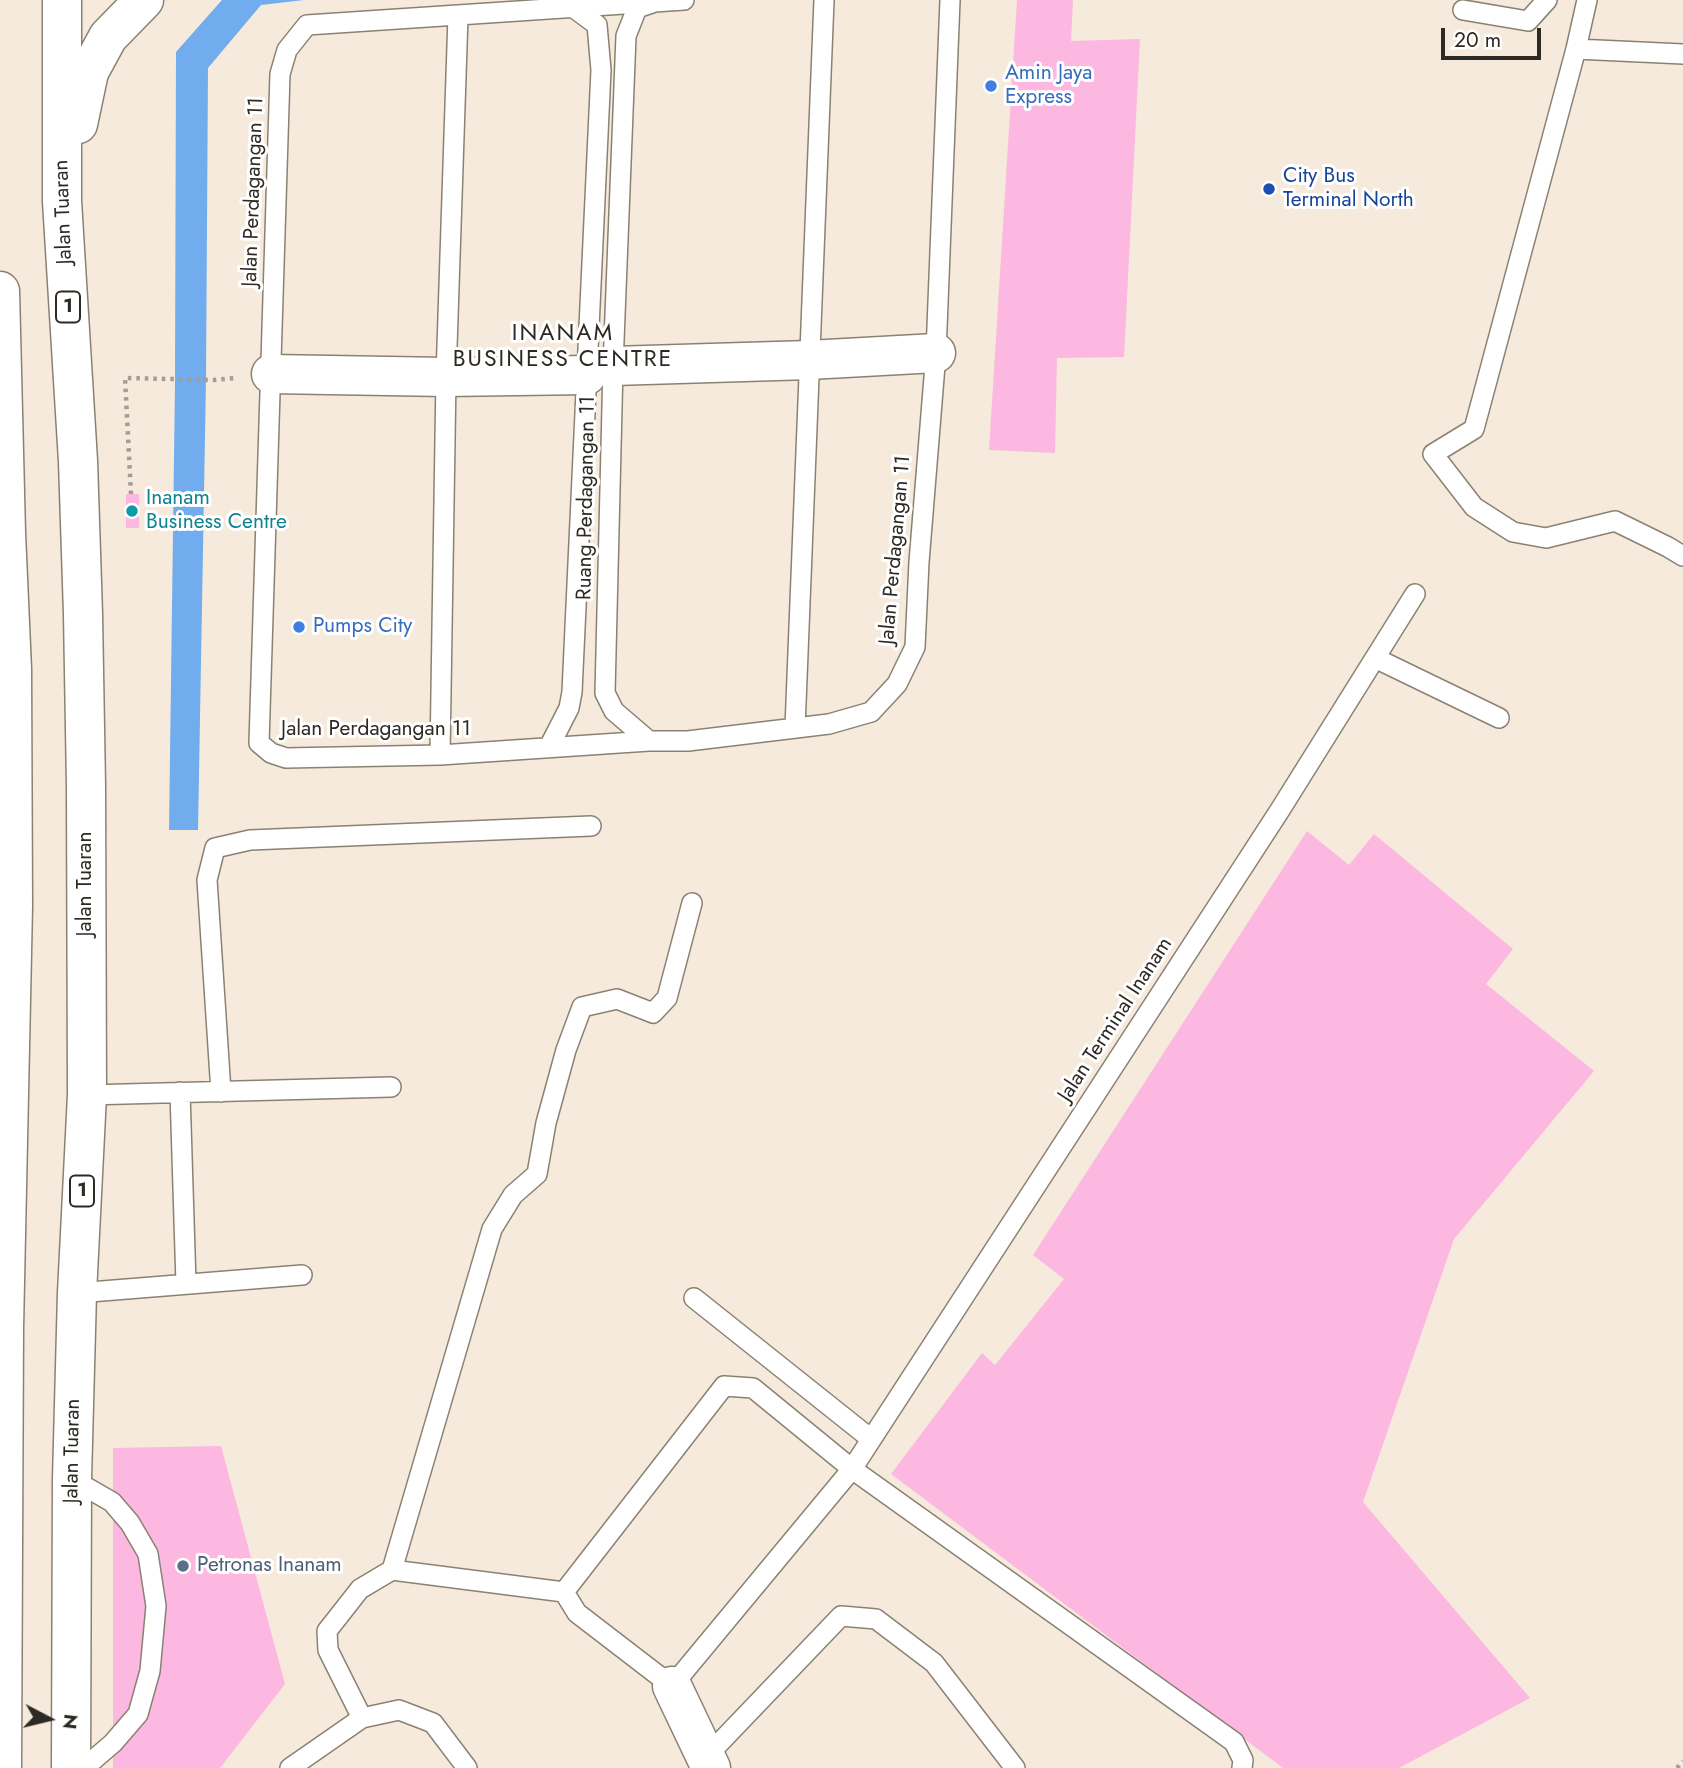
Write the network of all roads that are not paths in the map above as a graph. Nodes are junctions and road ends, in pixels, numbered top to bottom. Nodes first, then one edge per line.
1 (62, 0) edge
2 (144, 0) edge
3 (684, 0) edge
4 (824, 0) edge
5 (950, 0) edge
6 (1547, 0) edge
7 (1587, 0) edge
8 (655, 2) junction
9 (574, 8) junction
10 (1463, 10) dead end
11 (458, 16) junction
12 (1576, 49) junction
13 (1683, 54) edge
14 (61, 201) junction
15 (0, 291) edge
16 (936, 353) junction
17 (809, 360) junction
18 (600, 370) junction
19 (271, 374) junction
20 (446, 377) junction
21 (3, 534) edge
22 (1683, 556) edge
23 (1415, 594) dead end
24 (1375, 658) junction
25 (1499, 718) dead end
26 (795, 728) junction
27 (649, 741) junction
28 (549, 747) junction
29 (440, 755) junction
30 (591, 827) dead end
31 (692, 903) dead end
32 (391, 1087) dead end
33 (180, 1092) junction
34 (221, 1092) junction
35 (87, 1095) junction
36 (302, 1275) dead end
37 (186, 1284) junction
38 (77, 1293) junction
39 (694, 1298) dead end
40 (2, 1334) edge
41 (871, 1439) junction
42 (852, 1469) junction
43 (72, 1479) junction
44 (1, 1486) edge
45 (392, 1570) junction
46 (564, 1592) junction
47 (672, 1686) junction
48 (362, 1718) junction
49 (709, 1763) edge
50 (2, 1768) edge
51 (71, 1768) edge
52 (84, 1768) edge
53 (290, 1768) edge
54 (467, 1768) edge
55 (1015, 1768) edge
56 (1242, 1768) edge

1 - 14 main road, Jalan Tuaran / 1
2 - 14 main road
3 - 8 lane, Jalan Perdagangan 11
4 - 17 lane
5 - 16 lane, Jalan Perdagangan 11
6 - 10 lane
7 - 12 lane
8 - 9 lane, Jalan Perdagangan 11
8 - 18 lane, Ruang Perdagangan 11
9 - 11 lane, Jalan Perdagangan 11
9 - 18 lane, Ruang Perdagangan 11
11 - 19 lane, Jalan Perdagangan 11
11 - 20 lane
12 - 13 lane
12 - 22 lane
14 - 35 main road, Jalan Tuaran / 1
15 - 21 main road
16 - 17 main road
16 - 26 lane, Jalan Perdagangan 11
17 - 18 main road
17 - 26 lane
18 - 20 main road
18 - 27 lane, Ruang Perdagangan 11
18 - 28 lane, Ruang Perdagangan 11
19 - 20 main road
19 - 29 lane, Jalan Perdagangan 11
20 - 29 lane
21 - 40 main road
23 - 24 lane, Jalan Terminal Inanam
24 - 25 lane
24 - 41 lane, Jalan Terminal Inanam
26 - 27 lane, Jalan Perdagangan 11
27 - 28 lane, Jalan Perdagangan 11
28 - 29 lane, Jalan Perdagangan 11
30 - 34 lane
31 - 45 lane
32 - 34 lane
33 - 34 lane
33 - 35 lane
33 - 37 lane
35 - 38 main road, Jalan Tuaran / 1
36 - 37 lane
37 - 38 lane
38 - 43 main road, Jalan Tuaran / 1
39 - 41 lane
40 - 44 main road
41 - 42 lane, Jalan Terminal Inanam
42 - 46 lane
42 - 47 lane, Jalan Terminal Inanam
42 - 56 lane
43 - 51 main road, Jalan Tuaran / 1
43 - 52 lane
44 - 50 main road
45 - 46 lane
45 - 48 lane
46 - 47 lane
47 - 49 main road
48 - 53 lane
48 - 54 lane
49 - 55 lane

